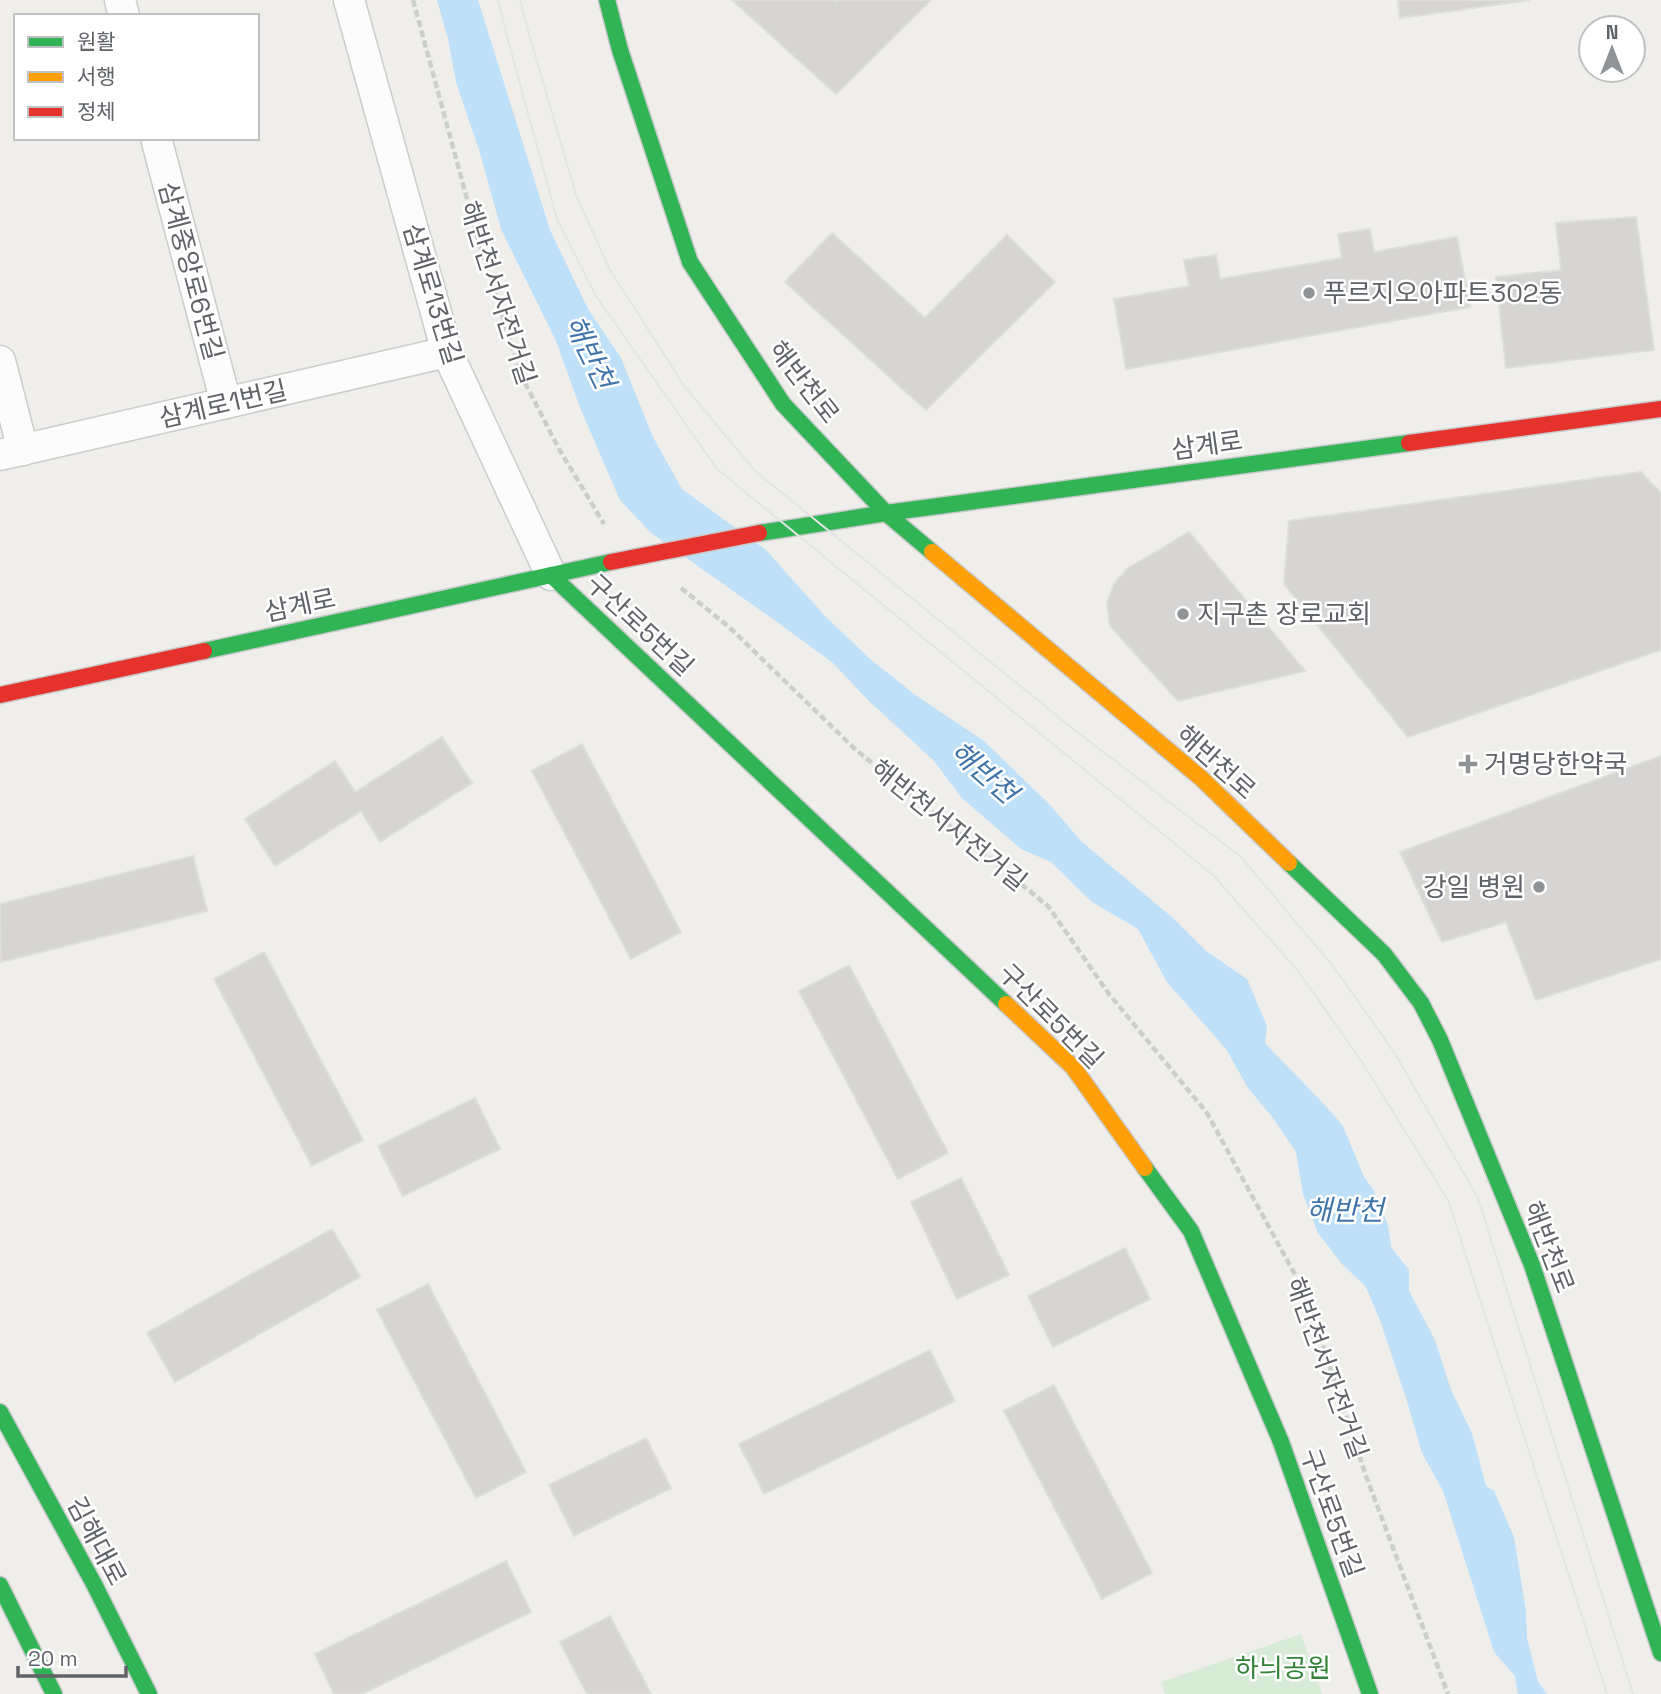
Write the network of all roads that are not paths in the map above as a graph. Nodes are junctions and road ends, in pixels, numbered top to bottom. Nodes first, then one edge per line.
1 (349, 0) edge
2 (607, 0) edge
3 (157, 140) edge
4 (447, 352) junction
5 (0, 361) edge
6 (226, 403) junction
7 (1661, 409) edge
8 (12, 453) edge
9 (886, 513) junction
10 (551, 575) junction
11 (0, 695) edge
12 (0, 1412) edge
13 (0, 1585) edge
14 (1661, 1653) edge
15 (54, 1694) edge
16 (149, 1694) edge
17 (1370, 1694) edge

1 - 4 street, 삼계로13번길
2 - 9 street, 해반천로
3 - 6 street, 삼계중앙로6번길
4 - 6 street, 삼계로1번길
4 - 10 street, 삼계로13번길
5 - 8 street
6 - 8 street, 삼계로1번길
7 - 9 street, 삼계로
9 - 10 street, 삼계로, bridge
9 - 14 street, 해반천로
10 - 11 street, 삼계로
10 - 17 street, 구산로5번길
12 - 16 street, 김해대로
13 - 15 street

